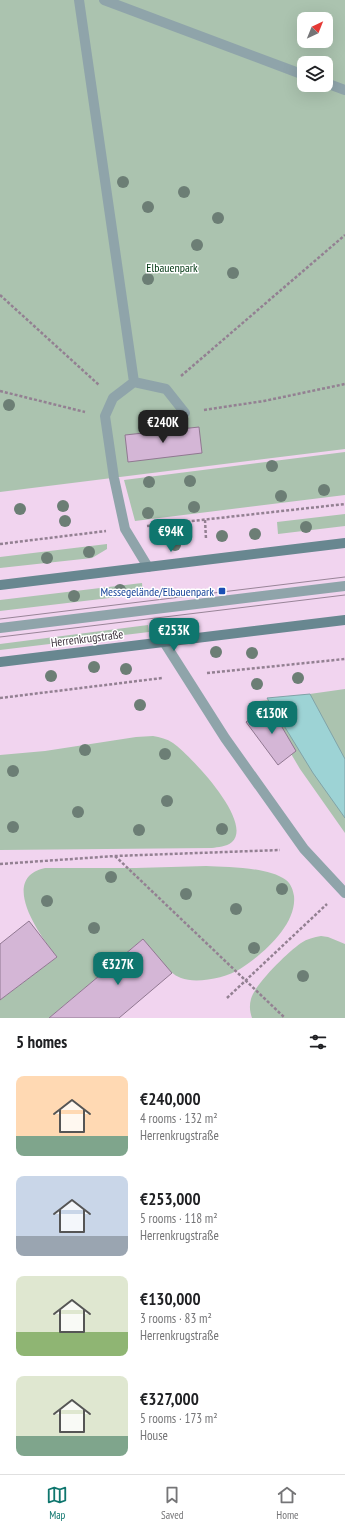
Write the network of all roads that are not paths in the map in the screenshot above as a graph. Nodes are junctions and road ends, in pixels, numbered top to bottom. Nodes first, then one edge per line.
1 (79, 0) edge
2 (104, 0) edge
3 (297, 72) edge
4 (333, 86) edge
5 (345, 90) edge
6 (134, 382) junction
7 (185, 413) road end
8 (345, 543) edge
9 (148, 567) junction
10 (0, 584) edge
11 (345, 586) edge
12 (345, 620) edge
13 (0, 628) edge
14 (164, 642) junction
15 (0, 662) edge
16 (343, 891) edge

1 - 6 street
2 - 3 street
4 - 5 street
6 - 7 street
6 - 9 street
8 - 9 street
9 - 10 street
11 - 13 street
12 - 14 street, Herrenkrugstraße
14 - 15 street, Herrenkrugstraße
14 - 16 street

